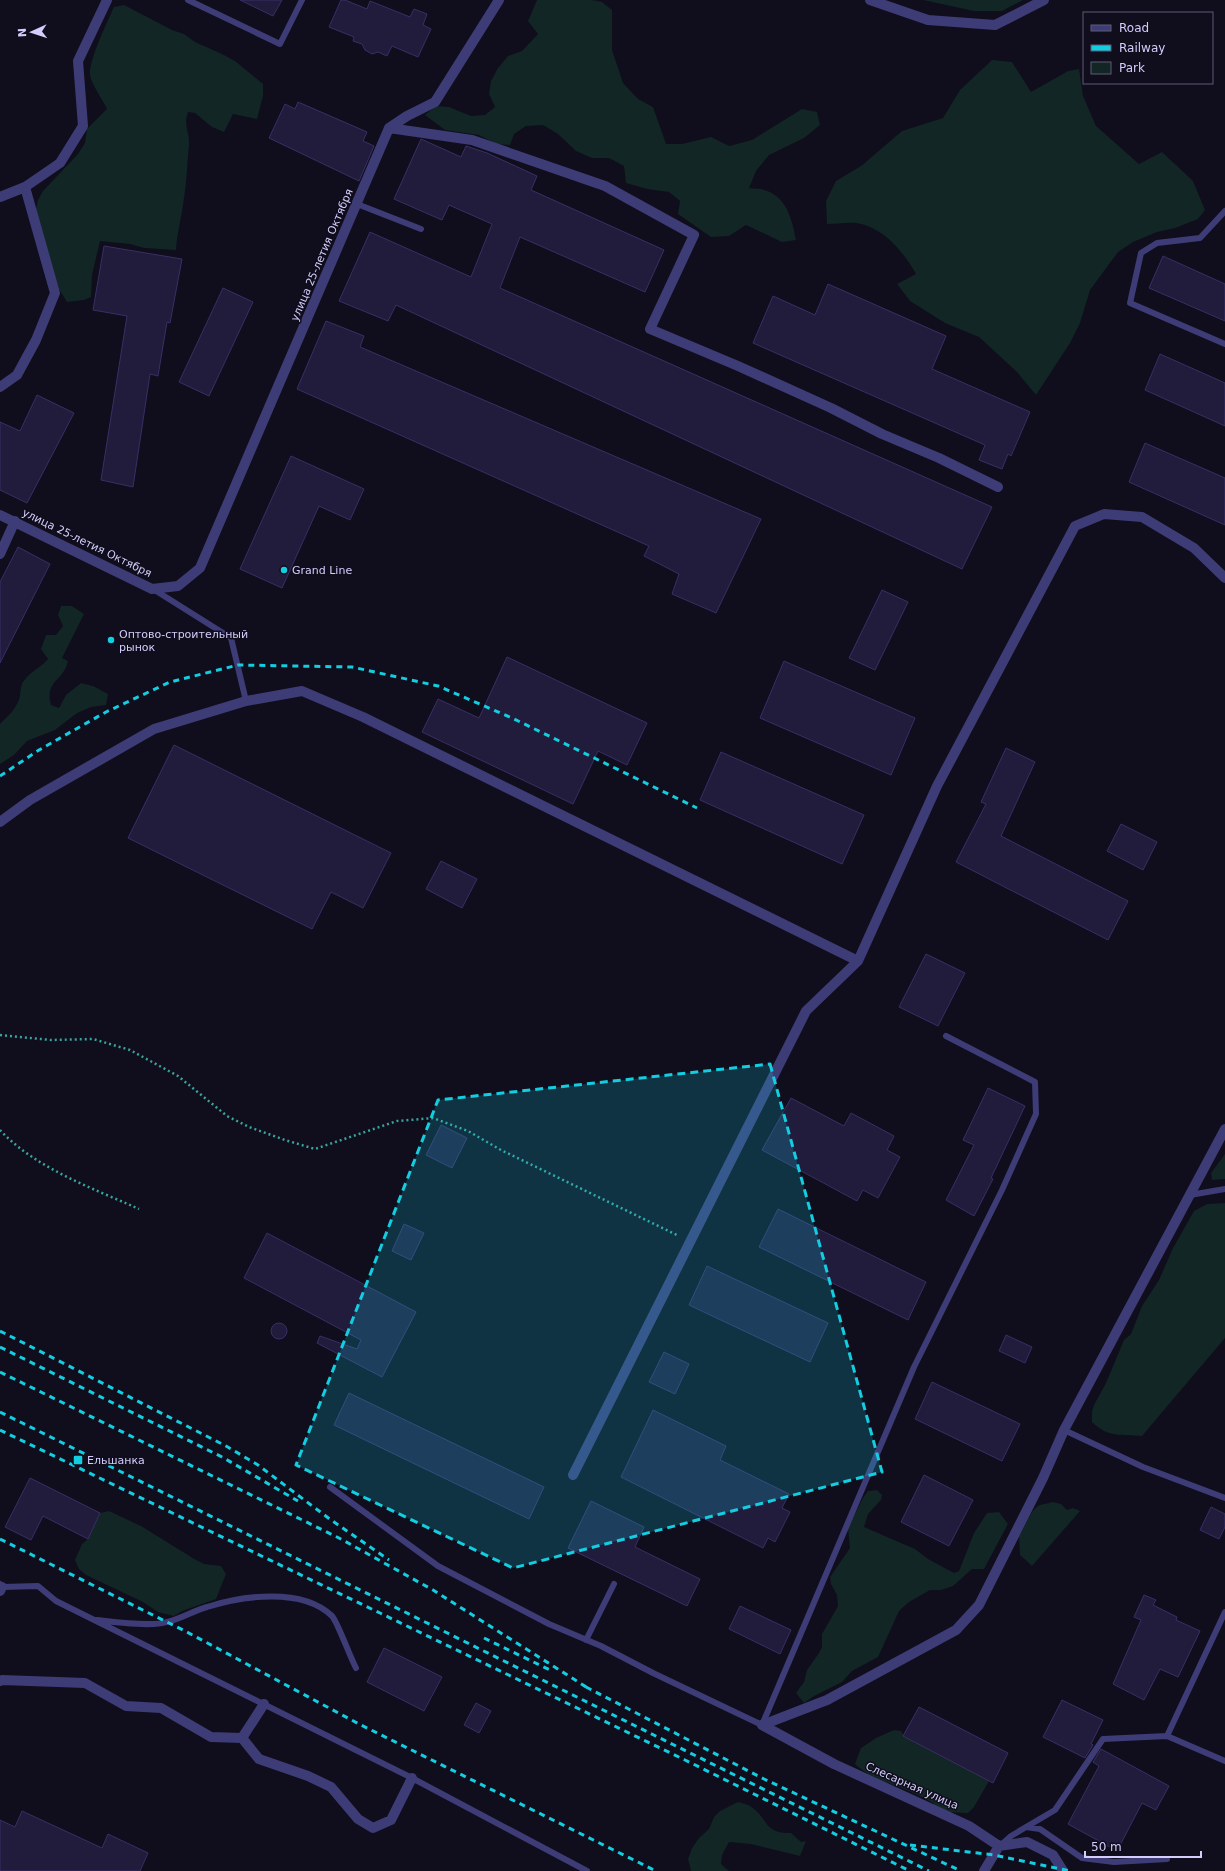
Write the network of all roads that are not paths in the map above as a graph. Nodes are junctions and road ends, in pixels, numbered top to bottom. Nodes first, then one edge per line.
1 (108, 0) edge
2 (188, 0) edge
3 (302, 0) edge
4 (499, 0) edge
5 (870, 0) edge
6 (1044, 0) edge
7 (389, 128) junction
8 (26, 187) junction
9 (0, 197) edge
10 (357, 204) junction
11 (1225, 211) edge
12 (420, 229) dead end
13 (1225, 344) edge
14 (0, 387) edge
15 (998, 487) dead end
16 (0, 515) edge
17 (15, 521) junction
18 (0, 554) edge
19 (1225, 578) edge
20 (152, 589) junction
21 (246, 701) junction
22 (0, 822) edge
23 (858, 961) junction
24 (946, 1036) dead end
25 (1225, 1129) edge
26 (1225, 1189) edge
27 (1190, 1195) junction
28 (1064, 1430) junction
29 (573, 1475) dead end
30 (330, 1487) dead end
31 (1225, 1498) edge
32 (614, 1584) dead end
33 (1, 1588) edge
34 (1225, 1612) edge
35 (92, 1619) junction
36 (586, 1640) junction
37 (356, 1668) dead end
38 (0, 1681) edge
39 (264, 1704) junction
40 (762, 1725) junction
41 (1167, 1736) junction
42 (242, 1738) junction
43 (1225, 1761) edge
44 (412, 1778) junction
45 (1026, 1827) junction
46 (999, 1846) junction
47 (1167, 1859) dead end
48 (587, 1871) edge
49 (984, 1871) edge
50 (1063, 1871) edge

1 - 8 street
2 - 3 lane
4 - 7 street
5 - 6 street
7 - 10 street, улица 25-летия Октября
7 - 15 street
8 - 9 street
8 - 14 street
10 - 12 lane
10 - 20 street, улица 25-летия Октября
11 - 13 lane
16 - 17 street, улица 25-летия Октября
17 - 18 street
17 - 20 street, улица 25-летия Октября
19 - 23 street
20 - 21 lane
21 - 22 street
21 - 23 street
23 - 29 street
24 - 40 lane
25 - 27 street
26 - 27 lane
27 - 28 street
28 - 31 lane
28 - 40 street
30 - 36 lane
32 - 36 lane
33 - 35 lane
34 - 41 lane
35 - 37 lane
35 - 39 lane
36 - 40 lane
38 - 42 street
39 - 42 street
39 - 44 lane
40 - 46 street, Слесарная улица
41 - 43 lane
41 - 45 lane
42 - 44 street
44 - 48 lane
45 - 46 lane
45 - 47 lane
46 - 49 street
46 - 50 street

